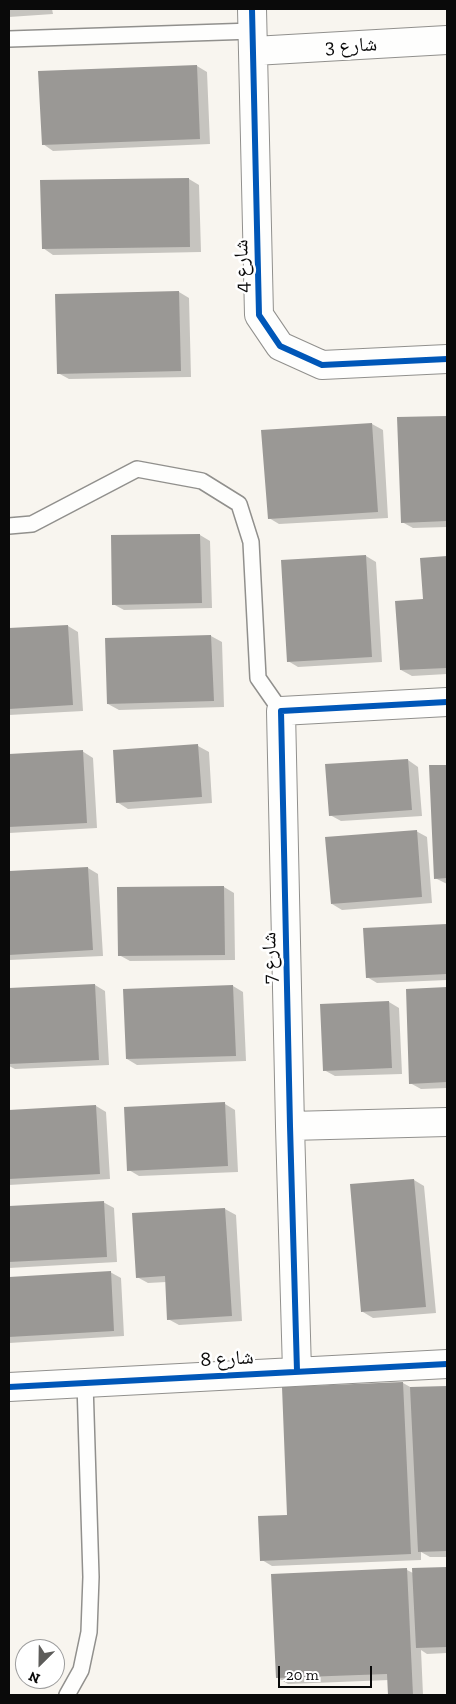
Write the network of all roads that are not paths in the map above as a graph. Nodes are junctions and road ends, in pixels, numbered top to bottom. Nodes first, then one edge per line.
1 (253, 30) edge
2 (9, 39) edge
3 (447, 40) edge
4 (447, 359) edge
5 (9, 526) edge
6 (447, 702) edge
7 (281, 711) junction
8 (447, 1122) edge
9 (290, 1126) junction
10 (447, 1364) edge
11 (297, 1371) junction
12 (85, 1383) junction
13 (9, 1387) edge
14 (66, 1695) edge

1 - 2 lane
1 - 3 street, شارع 3
1 - 4 street, شارع 4
5 - 7 lane
6 - 7 street
7 - 9 street, شارع 7
8 - 9 street
9 - 11 street, شارع 7
10 - 11 street, شارع 8
11 - 12 street, شارع 8
12 - 13 street, شارع 8
12 - 14 lane

